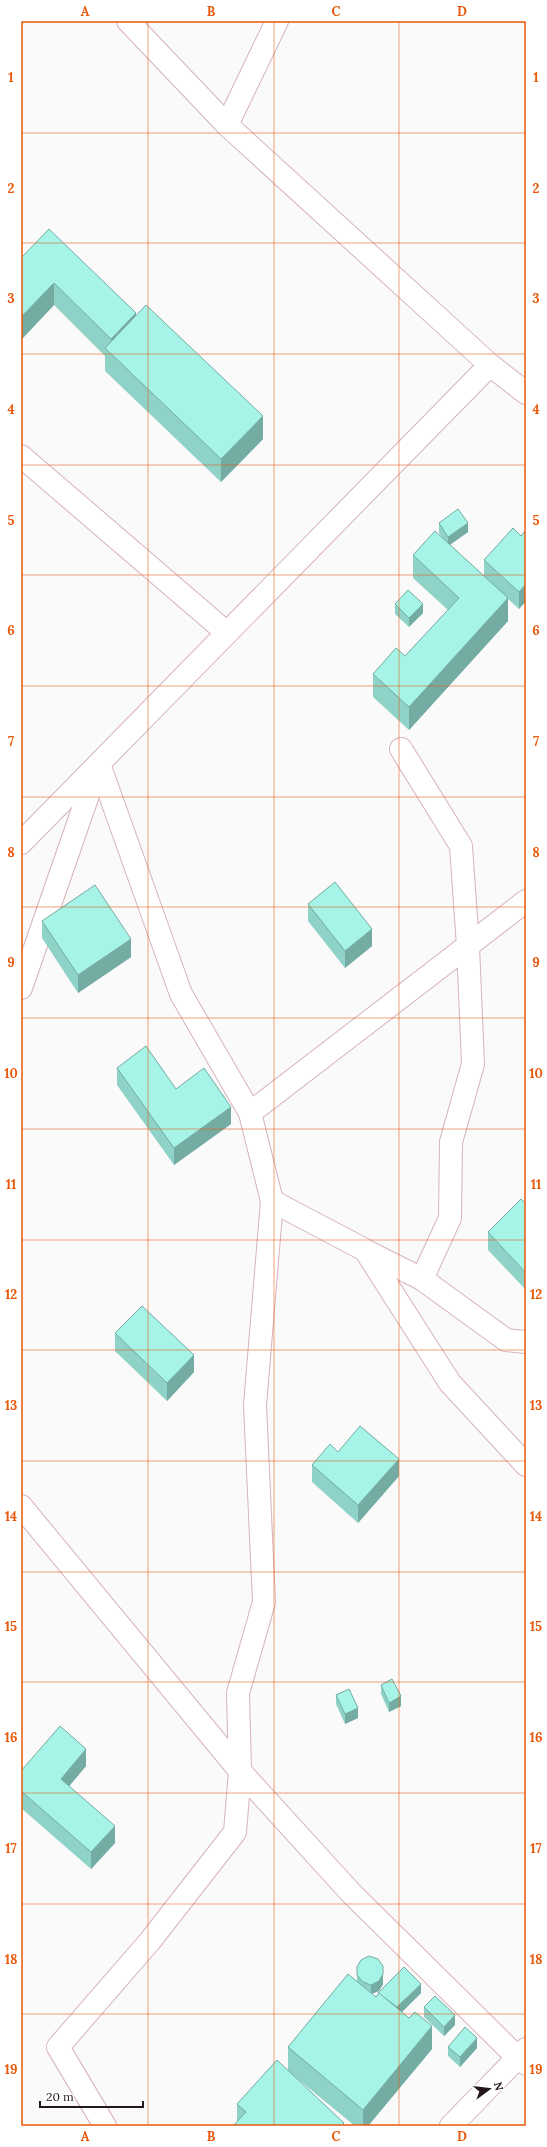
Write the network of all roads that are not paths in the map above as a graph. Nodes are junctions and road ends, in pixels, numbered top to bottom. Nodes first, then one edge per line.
1 (128, 21) edge
2 (277, 21) edge
3 (227, 125) junction
4 (490, 365) junction
5 (526, 393) edge
6 (21, 456) edge
7 (227, 633) junction
8 (401, 749) dead end
9 (98, 764) junction
10 (21, 843) edge
11 (526, 901) edge
12 (468, 946) junction
13 (21, 988) edge
14 (250, 1113) junction
15 (272, 1201) junction
16 (365, 1250) junction
17 (422, 1279) junction
18 (526, 1342) edge
19 (526, 1465) edge
20 (21, 1506) edge
21 (240, 1771) junction
22 (523, 2057) edge
23 (105, 2126) edge
24 (452, 2126) edge

1 - 3 street
2 - 3 street
3 - 4 street
4 - 5 street
4 - 7 street
6 - 7 street
7 - 9 street
8 - 12 street
9 - 10 street
9 - 13 street
9 - 14 street
11 - 12 street
12 - 14 street
12 - 17 street
14 - 15 street
15 - 16 street
15 - 21 street
16 - 17 street
16 - 19 street
17 - 18 street
20 - 21 street
21 - 22 street
21 - 23 street
22 - 24 street

